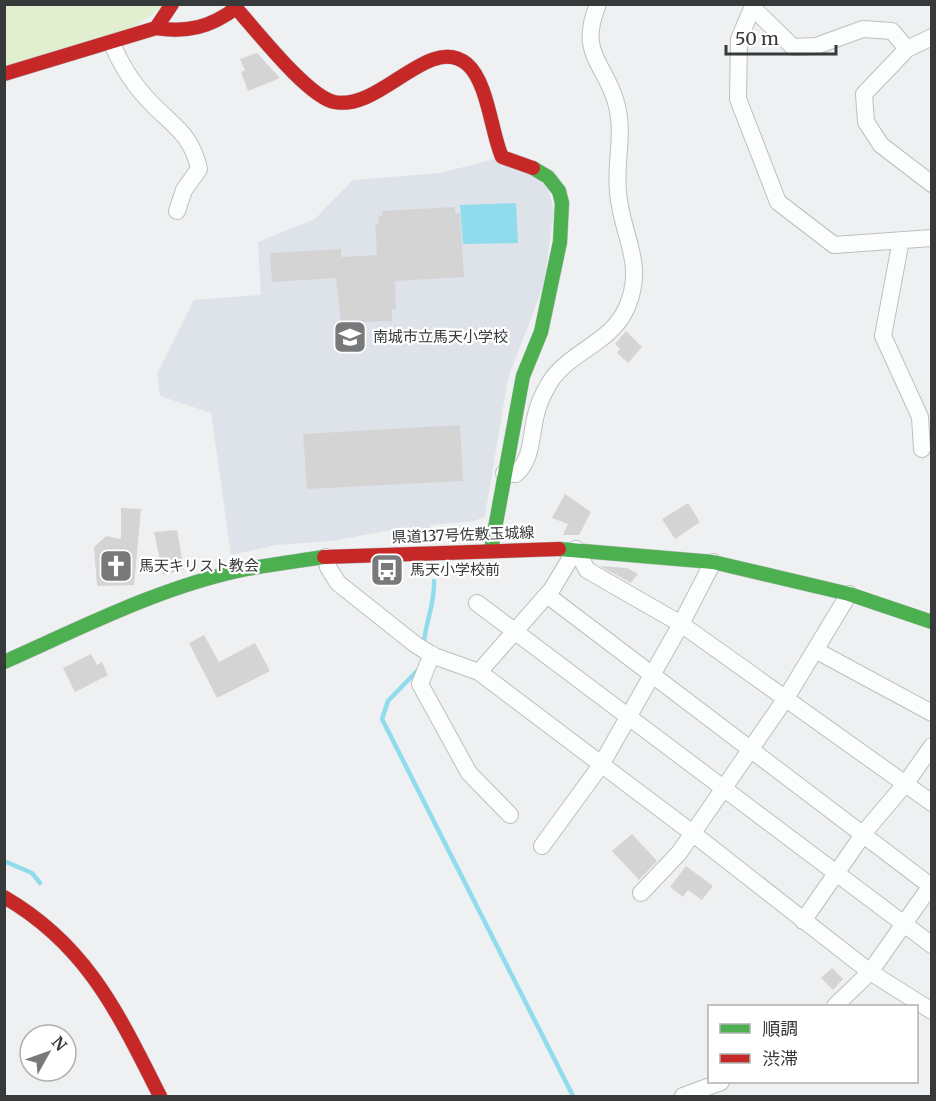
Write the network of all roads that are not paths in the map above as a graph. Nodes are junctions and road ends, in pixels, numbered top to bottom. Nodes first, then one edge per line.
1 (172, 4) edge
2 (598, 4) edge
3 (235, 6) edge
4 (754, 6) edge
5 (156, 28) junction
6 (932, 37) edge
7 (112, 43) junction
8 (907, 49) junction
9 (4, 74) edge
10 (932, 184) edge
11 (177, 211) dead end
12 (932, 238) edge
13 (901, 240) junction
14 (922, 449) dead end
15 (504, 473) junction
16 (576, 549) junction
17 (491, 550) junction
18 (326, 557) junction
19 (713, 562) junction
20 (849, 594) junction
21 (547, 595) junction
22 (477, 603) dead end
23 (932, 622) edge
24 (681, 624) junction
25 (514, 633) junction
26 (817, 651) junction
27 (432, 654) junction
28 (4, 662) edge
29 (479, 672) junction
30 (652, 675) junction
31 (786, 698) junction
32 (932, 713) edge
33 (627, 716) junction
34 (932, 746) edge
35 (751, 748) junction
36 (601, 765) junction
37 (906, 783) junction
38 (724, 786) junction
39 (932, 803) edge
40 (510, 815) dead end
41 (692, 832) junction
42 (863, 835) junction
43 (542, 846) dead end
44 (836, 873) junction
45 (931, 886) edge
46 (641, 893) dead end
47 (4, 897) edge
48 (803, 921) junction
49 (903, 926) junction
50 (932, 945) edge
51 (870, 972) junction
52 (836, 1005) edge
53 (932, 1011) edge
54 (718, 1083) edge
55 (155, 1095) edge
56 (683, 1096) edge

1 - 5 street
2 - 15 street
3 - 5 street
3 - 15 street
4 - 8 street
4 - 13 street
5 - 7 street
6 - 8 street
7 - 9 street
7 - 11 street
8 - 10 street
12 - 13 street
13 - 14 street
15 - 17 street
16 - 17 street, 県道137号佐敷玉城線
16 - 19 street, 県道137号佐敷玉城線
16 - 21 street
16 - 24 street
17 - 18 street, 県道137号佐敷玉城線
18 - 27 street
18 - 28 street, 県道137号佐敷玉城線
19 - 20 street, 県道137号佐敷玉城線
19 - 24 street
20 - 23 street, 県道137号佐敷玉城線
20 - 26 street
21 - 25 street
21 - 30 street
22 - 25 street
24 - 30 street
24 - 31 street
25 - 29 street
25 - 33 street
26 - 31 street
26 - 32 street
27 - 29 street
27 - 40 street
29 - 36 street
30 - 33 street
30 - 35 street
31 - 35 street
31 - 37 street
33 - 36 street
33 - 38 street
34 - 37 street
35 - 38 street
35 - 42 street
36 - 41 street
36 - 43 street
37 - 39 street
37 - 42 street
38 - 41 street
38 - 44 street
41 - 46 street
41 - 48 street
42 - 44 street
42 - 45 street
44 - 48 street
44 - 49 street
45 - 49 street
47 - 55 street
48 - 51 street
49 - 50 street
49 - 51 street
51 - 52 street
51 - 53 street
54 - 56 street

